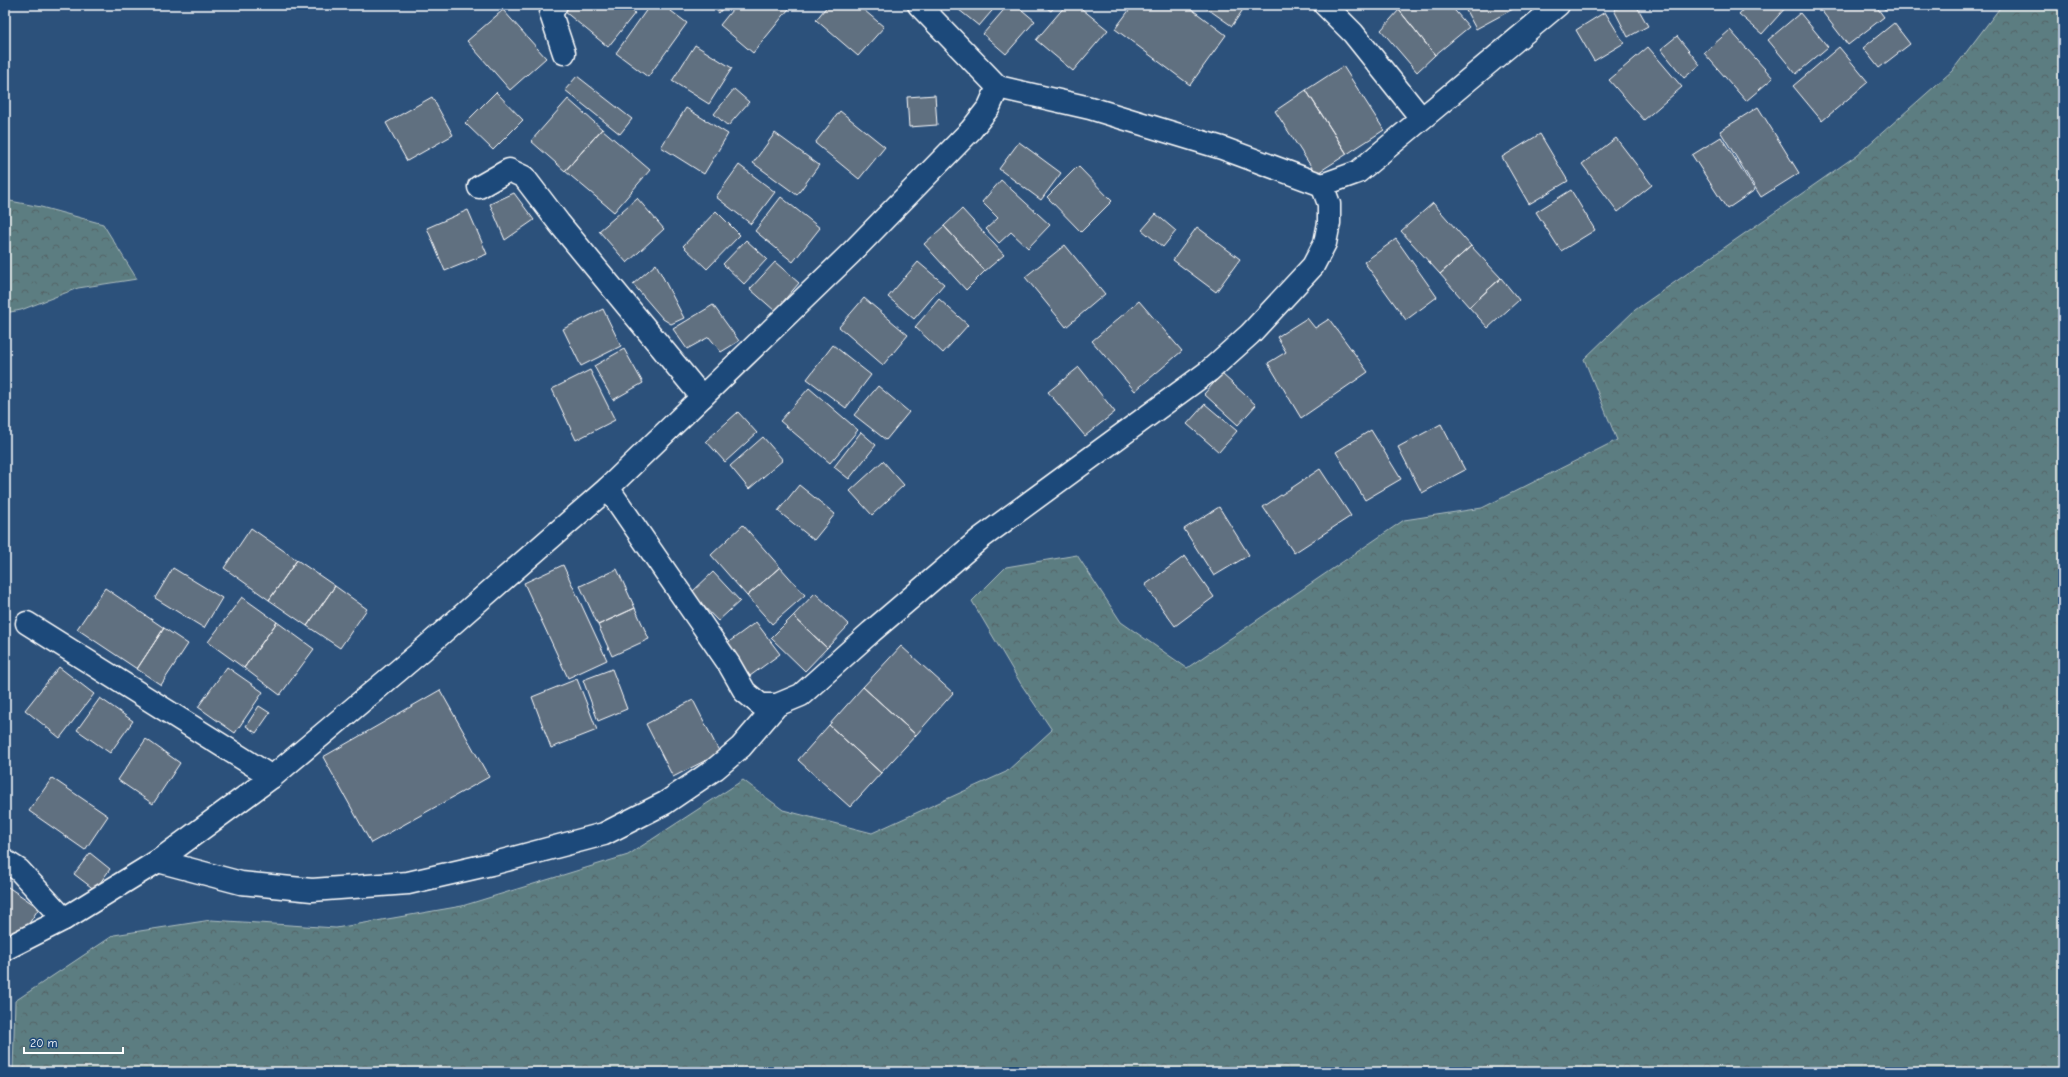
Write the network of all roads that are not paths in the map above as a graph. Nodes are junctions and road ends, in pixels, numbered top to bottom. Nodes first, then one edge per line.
1 (556, 5) edge
2 (918, 5) edge
3 (1325, 5) edge
4 (1558, 5) edge
5 (564, 53) dead end
6 (998, 87) junction
7 (1422, 118) junction
8 (1322, 185) junction
9 (478, 187) dead end
10 (702, 397) junction
11 (608, 488) junction
12 (27, 623) dead end
13 (777, 706) junction
14 (272, 777) junction
15 (5, 861) edge
16 (158, 861) junction
17 (64, 919) junction
18 (5, 949) edge

1 - 5 street
2 - 6 street
3 - 7 street
4 - 7 street
6 - 8 street
6 - 10 street
7 - 8 street
8 - 13 street
9 - 10 street
10 - 11 street
11 - 13 street
11 - 14 street
12 - 14 street
13 - 16 street
14 - 16 street
15 - 17 street
16 - 17 street
17 - 18 street

